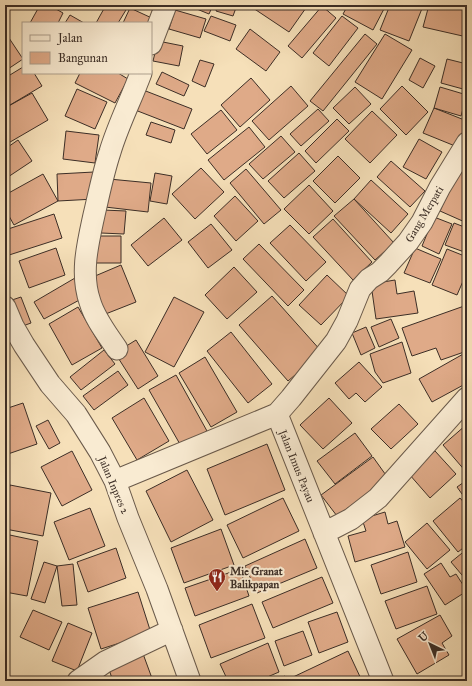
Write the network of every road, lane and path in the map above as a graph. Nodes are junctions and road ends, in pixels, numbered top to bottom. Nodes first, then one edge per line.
1 (166, 5) edge
2 (152, 41) edge
3 (141, 74) edge
4 (465, 152) edge
5 (5, 307) edge
6 (116, 350) dead end
7 (467, 398) edge
8 (276, 414) junction
9 (115, 481) junction
10 (324, 533) junction
11 (172, 630) junction
12 (78, 681) edge
13 (190, 681) edge
14 (383, 681) edge

1 - 2 street
3 - 6 street
4 - 8 street, Gang Merpati
5 - 9 street, Jalan Inpres 2
7 - 10 street
8 - 9 street
8 - 10 street, Jalan Imus Payau
9 - 11 street, Jalan Inpres 2
10 - 14 street, Jalan Imus Payau
11 - 12 street
11 - 13 street, Jalan Inpres 2

